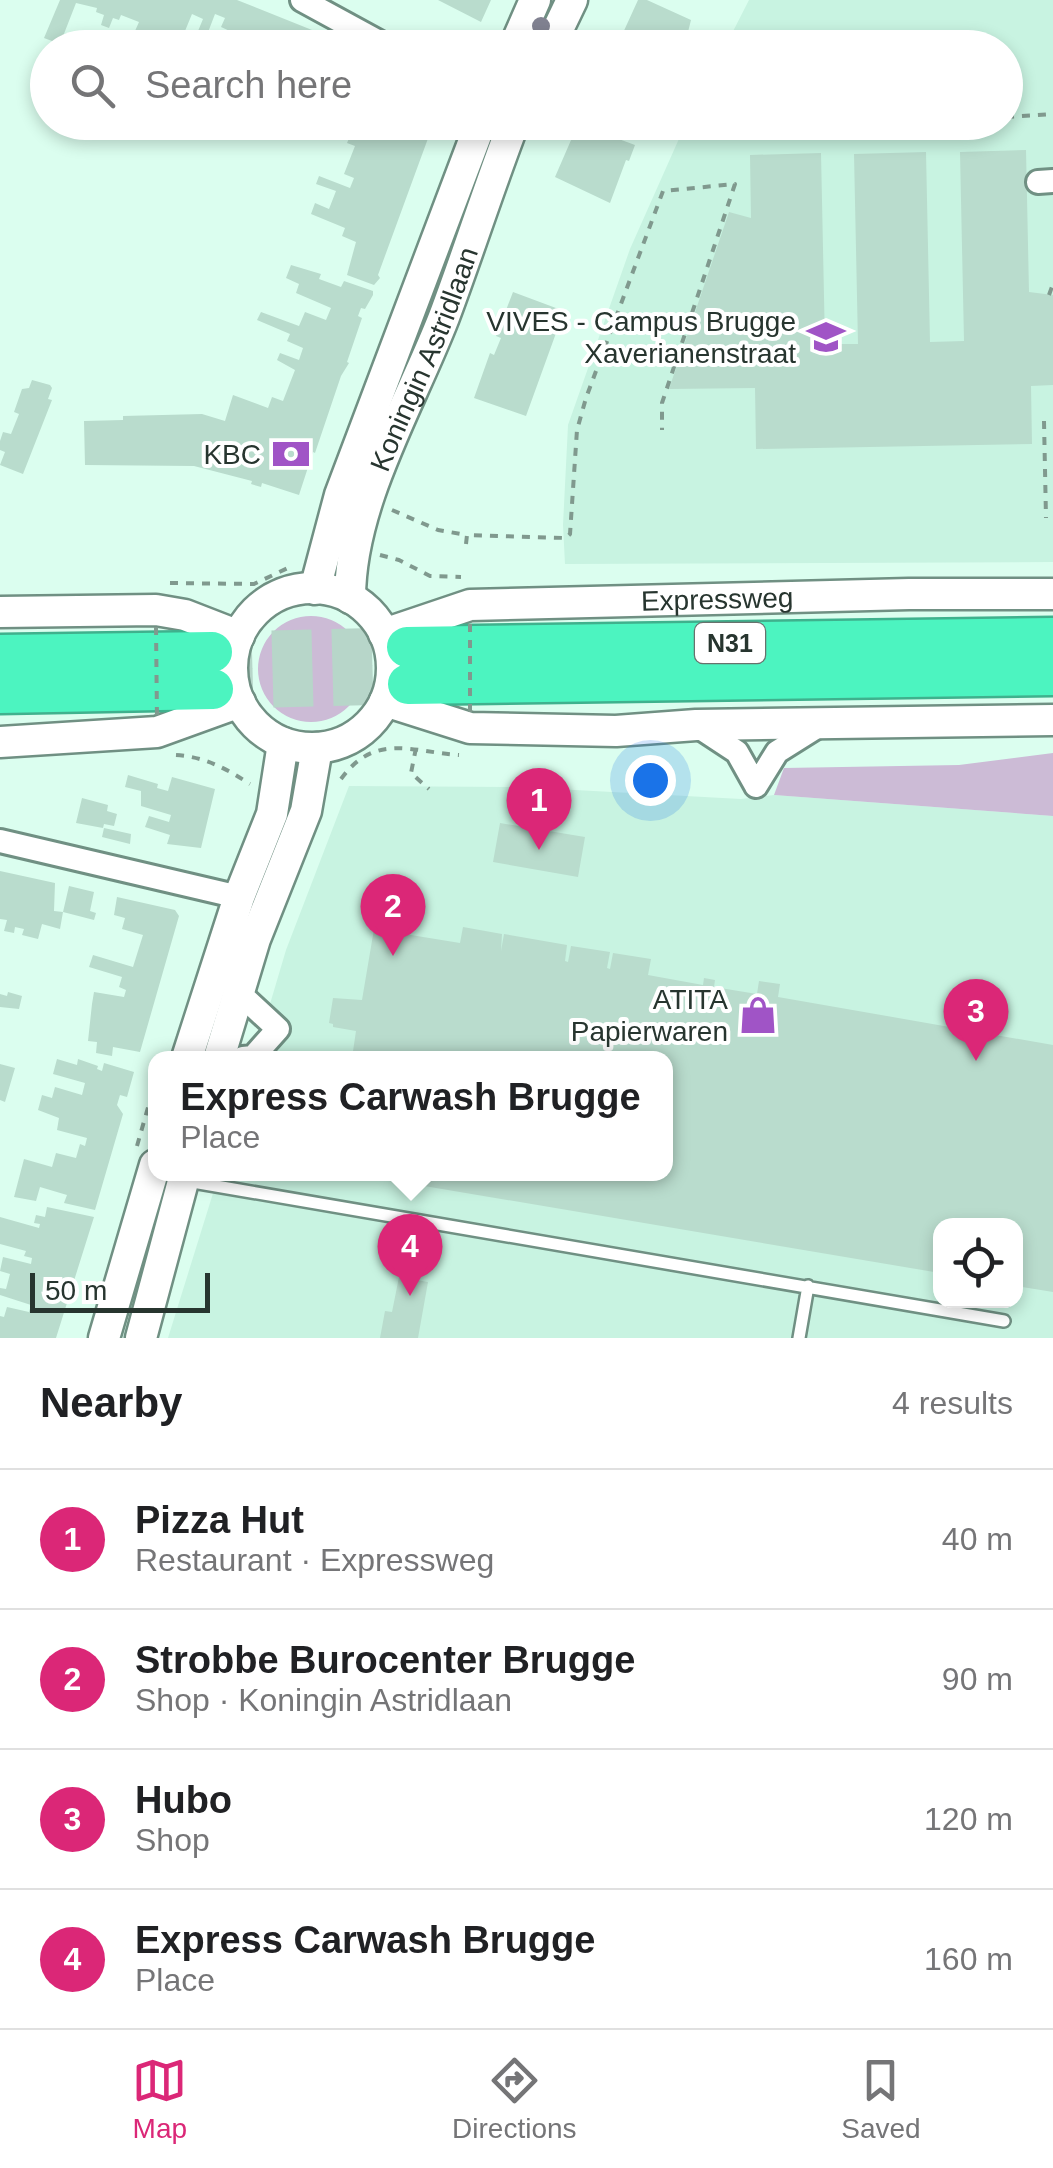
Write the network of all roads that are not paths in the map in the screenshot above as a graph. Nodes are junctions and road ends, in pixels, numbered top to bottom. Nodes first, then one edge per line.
1 (302, 0) edge
2 (535, 0) edge
3 (572, 0) edge
4 (357, 30) edge
5 (522, 30) edge
6 (558, 30) edge
7 (475, 140) edge
8 (508, 140) edge
9 (315, 589) junction
10 (1053, 594) edge
11 (350, 598) junction
12 (0, 612) edge
13 (1053, 638) edge
14 (0, 655) edge
15 (396, 666) junction
16 (226, 670) junction
17 (1053, 675) edge
18 (0, 693) edge
19 (1053, 720) edge
20 (824, 723) junction
21 (696, 725) junction
22 (0, 742) edge
23 (283, 743) junction
24 (318, 748) junction
25 (0, 841) edge
26 (239, 897) junction
27 (238, 992) junction
28 (205, 1051) edge
29 (206, 1051) edge
30 (258, 1051) edge
31 (150, 1181) edge
32 (183, 1181) edge
33 (207, 1181) edge
34 (808, 1286) junction
35 (1004, 1321) dead end
36 (104, 1338) edge
37 (141, 1338) edge
38 (799, 1338) edge

1 - 4 street
2 - 5 street
3 - 6 street
7 - 9 street, Koningin Astridlaan
8 - 11 street, Koningin Astridlaan
9 - 11 street
9 - 16 street
10 - 15 street, Expressweg
11 - 15 street
12 - 16 street
13 - 15 highway, Expressweg / N31
14 - 16 highway
15 - 17 highway, N31
15 - 21 street
15 - 24 street
16 - 18 highway
16 - 22 street
16 - 23 street
19 - 20 street
20 - 21 street
20 - 21 street
23 - 24 street
23 - 26 street
24 - 27 street
25 - 26 street
26 - 28 street
27 - 29 street
27 - 30 street
31 - 36 street
32 - 37 street
33 - 34 lane
34 - 35 lane
34 - 38 lane

